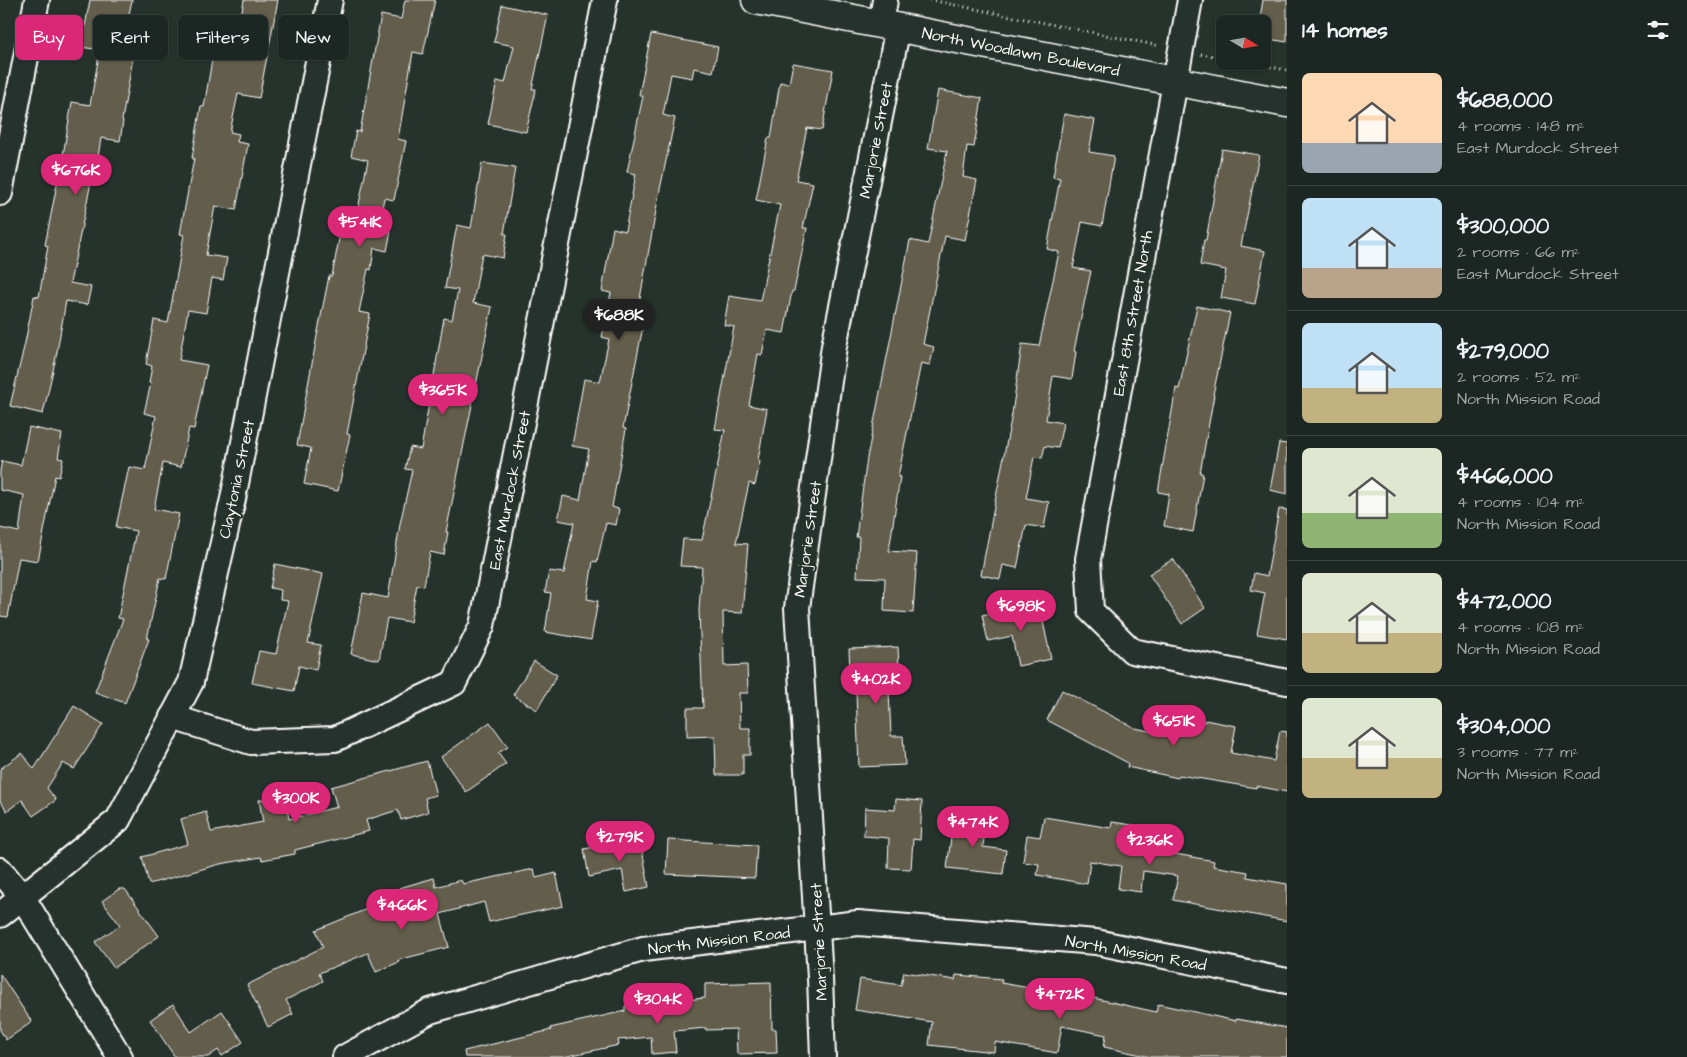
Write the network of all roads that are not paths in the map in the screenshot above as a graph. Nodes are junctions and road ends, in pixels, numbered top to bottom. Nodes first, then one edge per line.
1 (37, 0) edge
2 (330, 0) edge
3 (605, 0) edge
4 (756, 0) edge
5 (1190, 0) edge
6 (888, 17) edge
7 (1174, 80) junction
8 (1287, 103) edge
9 (0, 194) edge
10 (1287, 682) edge
11 (172, 717) junction
12 (0, 870) edge
13 (23, 898) junction
14 (0, 915) edge
15 (817, 928) junction
16 (1287, 981) edge
17 (120, 1057) edge
18 (345, 1057) edge
19 (824, 1057) edge

1 - 9 street
2 - 11 street, Claytonia Street
3 - 11 street, East Murdock Street
4 - 6 main road, North Woodlawn Boulevard
5 - 7 street, East 8th Street North
6 - 7 main road, North Woodlawn Boulevard
6 - 15 street, Marjorie Street
7 - 8 main road, North Woodlawn Boulevard
7 - 10 street, East 8th Street North
11 - 13 street, Claytonia Street
12 - 13 street
13 - 14 street, Claytonia Street
13 - 17 street
15 - 16 street, North Mission Road
15 - 18 street, North Mission Road
15 - 19 street, Marjorie Street

